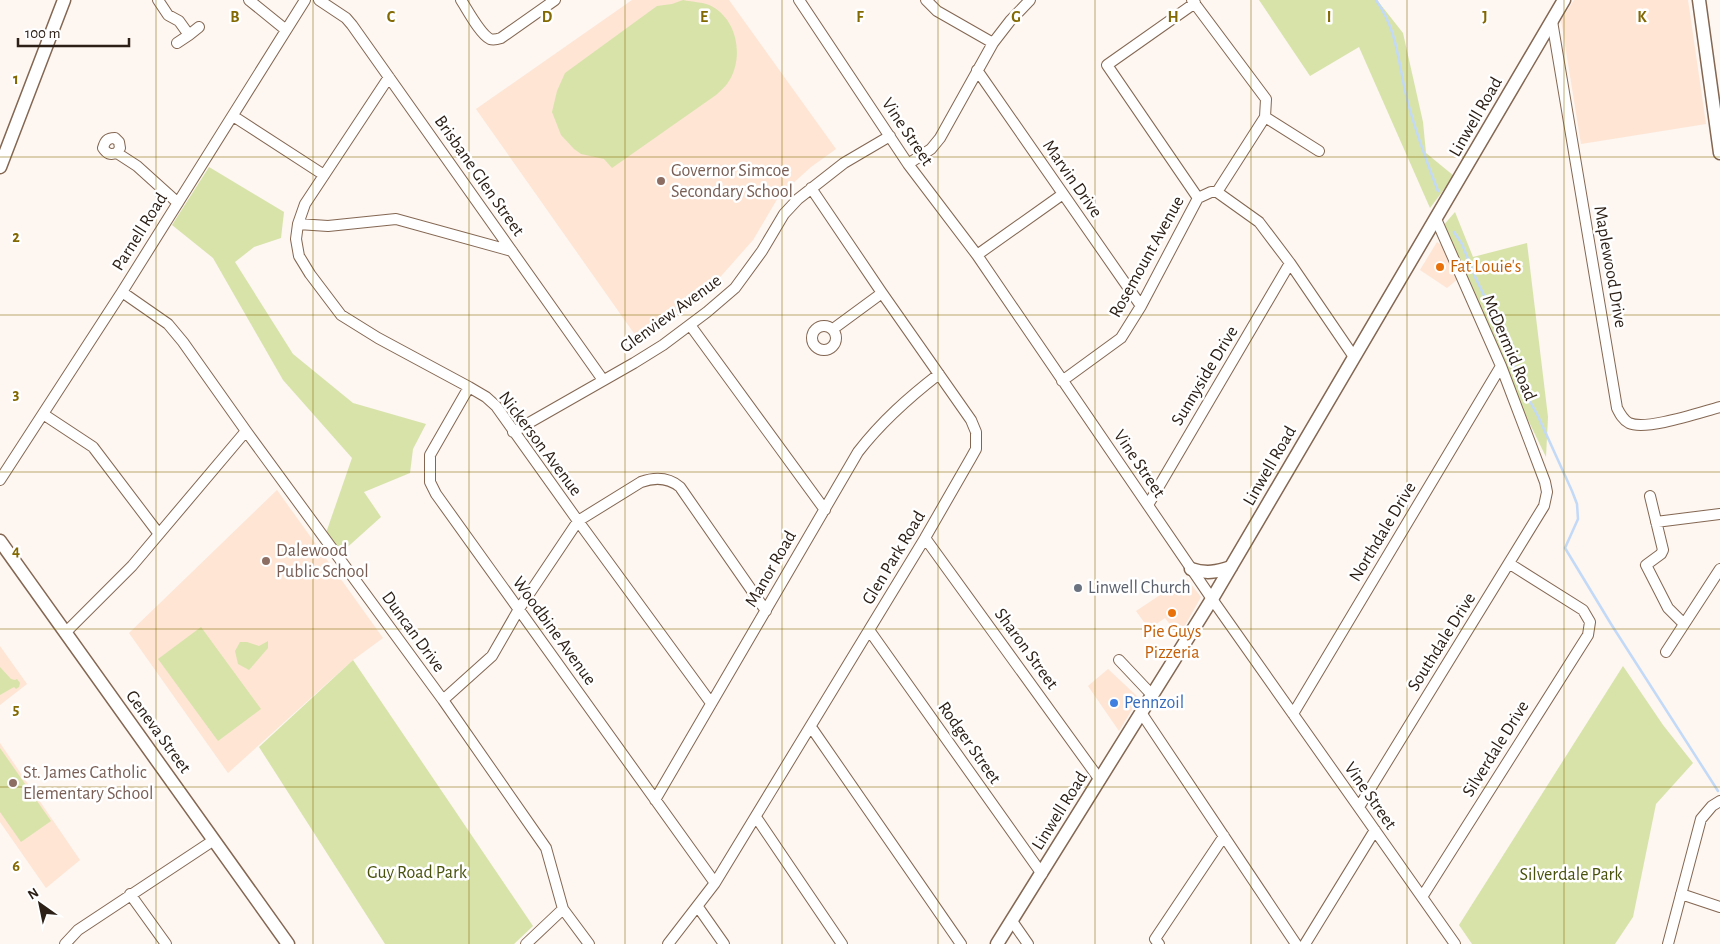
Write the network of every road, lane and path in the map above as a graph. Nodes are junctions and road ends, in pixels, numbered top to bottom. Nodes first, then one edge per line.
1 (64, 0) edge
2 (158, 0) edge
3 (248, 0) edge
4 (305, 0) edge
5 (319, 0) edge
6 (461, 0) edge
7 (555, 0) edge
8 (799, 0) edge
9 (926, 0) edge
10 (1030, 0) edge
11 (1564, 0) edge
12 (1699, 0) edge
13 (1194, 2) edge
14 (1552, 21) junction
15 (200, 27) dead end
16 (286, 30) junction
17 (189, 35) junction
18 (177, 43) dead end
19 (993, 43) junction
20 (976, 70) junction
21 (389, 77) junction
22 (233, 116) junction
23 (1265, 117) junction
24 (890, 136) junction
25 (1319, 151) dead end
26 (117, 153) dead end
27 (1720, 153) edge
28 (908, 164) junction
29 (0, 167) edge
30 (324, 175) junction
31 (811, 188) junction
32 (1217, 192) junction
33 (1062, 194) junction
34 (1198, 198) junction
35 (178, 203) junction
36 (1436, 219) junction
37 (298, 224) junction
38 (512, 251) junction
39 (977, 255) junction
40 (1290, 263) junction
41 (122, 292) junction
42 (882, 293) junction
43 (1141, 306) junction
44 (690, 325) junction
45 (833, 329) dead end
46 (1354, 357) junction
47 (1501, 366) junction
48 (939, 374) junction
49 (603, 380) junction
50 (1062, 381) junction
51 (469, 387) junction
52 (1720, 407) edge
53 (43, 414) junction
54 (246, 431) junction
55 (513, 432) junction
56 (0, 480) edge
57 (1547, 492) joint
58 (1650, 496) dead end
59 (1148, 505) junction
60 (825, 510) junction
61 (1720, 514) edge
62 (578, 521) junction
63 (1656, 522) junction
64 (159, 534) junction
65 (925, 538) junction
66 (0, 541) edge
67 (1510, 564) junction
68 (1231, 567) junction
69 (1191, 569) junction
70 (1720, 569) edge
71 (1212, 599) junction
72 (518, 609) junction
73 (766, 610) junction
74 (1684, 624) junction
75 (870, 630) junction
76 (65, 633) junction
77 (1666, 652) dead end
78 (1119, 660) dead end
79 (1152, 695) junction
80 (443, 700) junction
81 (711, 703) junction
82 (1142, 714) junction
83 (1293, 714) junction
84 (811, 727) junction
85 (1100, 780) junction
86 (655, 800) junction
87 (1720, 801) edge
88 (1359, 807) junction
89 (756, 817) junction
90 (1375, 830) junction
91 (1224, 836) junction
92 (214, 840) junction
93 (1042, 874) junction
94 (715, 883) junction
95 (130, 894) junction
96 (1682, 894) junction
97 (1422, 897) junction
98 (698, 907) junction
99 (1720, 907) edge
100 (564, 909) junction
101 (1012, 921) junction
102 (1158, 943) edge
103 (65, 944) edge
104 (166, 944) edge
105 (288, 944) edge
106 (526, 944) edge
107 (589, 944) edge
108 (668, 944) edge
109 (724, 944) edge
110 (842, 944) edge
111 (961, 944) edge
112 (998, 944) edge
113 (1028, 944) edge
114 (1296, 944) edge
115 (1305, 944) edge
116 (1455, 944) edge
117 (1668, 944) edge

1 - 29 main road
2 - 17 street
3 - 16 street
4 - 16 street, Parnell Road
5 - 21 street, Brisbane Glen Street
6 - 7 street
8 - 24 street, Vine Street
9 - 19 street
10 - 19 street
11 - 14 main road, Linwell Road
12 - 27 main road
13 - 23 street
13 - 34 street
14 - 36 main road, Linwell Road
14 - 52 street, Maplewood Drive
15 - 17 street
16 - 22 street, Parnell Road
17 - 18 street
19 - 20 street
20 - 28 street
20 - 33 street, Marvin Drive
21 - 30 street
21 - 38 street, Brisbane Glen Street
22 - 30 street
22 - 35 street, Parnell Road
23 - 25 street
23 - 32 street
24 - 28 street, Vine Street
24 - 31 street, Glenview Avenue
26 - 35 street
28 - 39 street, Vine Street
30 - 37 street
31 - 42 street, Glen Park Road
31 - 44 street, Glenview Avenue
32 - 34 street, Rosemount Avenue
32 - 40 street
33 - 39 street
33 - 43 street, Marvin Drive
34 - 43 street, Rosemount Avenue
35 - 41 street, Parnell Road
36 - 46 main road, Linwell Road
36 - 47 street, McDermid Road
37 - 38 street
37 - 51 street, Nickerson Avenue
38 - 49 street, Brisbane Glen Street
39 - 50 street, Vine Street
40 - 46 street
40 - 59 street, Sunnyside Drive
41 - 53 street, Parnell Road
41 - 54 street, Duncan Drive
42 - 45 street
42 - 48 street, Glen Park Road
43 - 50 street, Rosemount Avenue
44 - 49 street, Glenview Avenue
44 - 60 street
46 - 68 main road, Linwell Road
47 - 57 street, McDermid Road
47 - 83 street, Northdale Drive
48 - 60 street, Manor Road
48 - 65 street, Glen Park Road
49 - 55 street, Glenview Avenue
50 - 59 street, Vine Street
51 - 55 street, Nickerson Avenue
51 - 72 street, Woodbine Avenue
53 - 56 street, Parnell Road
53 - 64 street
54 - 64 street
54 - 80 street, Duncan Drive
55 - 62 street, Nickerson Avenue
57 - 67 street, Southdale Drive
58 - 63 street
59 - 69 street, Vine Street
60 - 73 street, Manor Road
61 - 63 street
62 - 72 street
62 - 73 street
62 - 81 street, Nickerson Avenue
63 - 74 street
64 - 76 street
65 - 75 street, Glen Park Road
65 - 85 street, Sharon Street
66 - 76 main road, Geneva Street
67 - 88 street, Southdale Drive
67 - 97 street, Silverdale Drive
68 - 69 main road
68 - 71 main road, Linwell Road
69 - 71 street, Vine Street
70 - 74 street
71 - 79 main road, Linwell Road
71 - 83 street, Vine Street
72 - 80 street
72 - 86 street, Woodbine Avenue
73 - 81 street, Manor Road
74 - 77 street
75 - 84 street, Glen Park Road
75 - 93 street, Rodger Street
76 - 92 main road, Geneva Street
78 - 79 street
79 - 82 main road, Linwell Road
80 - 100 street, Duncan Drive
81 - 86 street, Manor Road
82 - 85 main road, Linwell Road
82 - 91 street
83 - 88 street, Vine Street
84 - 89 street, Glen Park Road
84 - 111 street
85 - 93 main road, Linwell Road
86 - 94 street, Woodbine Avenue
87 - 96 street
88 - 90 street, Vine Street
89 - 94 street, Glen Park Road
89 - 110 street
90 - 97 street, Vine Street
90 - 115 street
91 - 102 street
91 - 114 street
92 - 95 street
92 - 105 main road, Geneva Street
93 - 101 main road, Linwell Road
94 - 98 street, Glen Park Road
95 - 103 street
95 - 104 street
96 - 99 street
96 - 117 street
97 - 116 street, Vine Street
98 - 108 street, Glen Park Road
98 - 109 street
100 - 106 street
100 - 107 street, Duncan Drive
101 - 112 main road, Linwell Road
101 - 113 street

